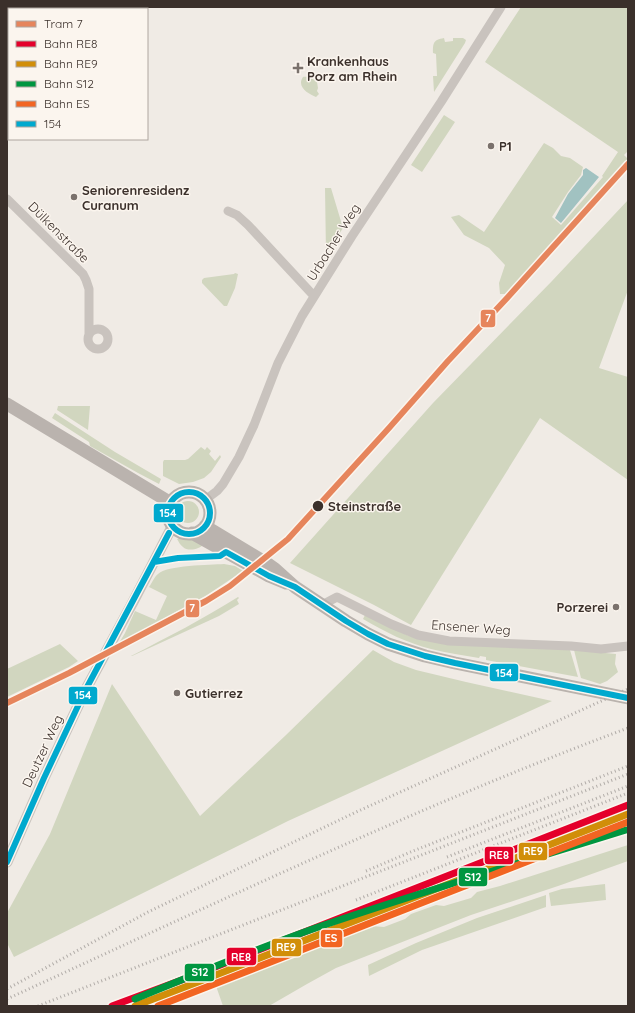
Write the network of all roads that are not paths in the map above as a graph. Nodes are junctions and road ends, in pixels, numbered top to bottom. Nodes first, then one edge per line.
1 (501, 7) edge
2 (7, 199) edge
3 (228, 211) dead end
4 (314, 296) junction
5 (89, 335) dead end
6 (7, 404) edge
7 (205, 500) junction
8 (171, 503) junction
9 (173, 526) junction
10 (205, 526) junction
11 (192, 533) junction
12 (295, 587) junction
13 (322, 606) junction
14 (628, 646) edge
15 (628, 698) edge
16 (7, 862) edge

1 - 4 street, Urbacher Weg
2 - 5 street, Dülkenstraße
3 - 4 street
4 - 7 street, Urbacher Weg
6 - 8 main road
7 - 8 main road
7 - 10 main road
8 - 9 main road
9 - 11 main road
9 - 16 street, Deutzer Weg
10 - 11 main road
10 - 12 main road
11 - 12 main road
12 - 13 main road
13 - 14 street, Ensener Weg
13 - 15 main road

